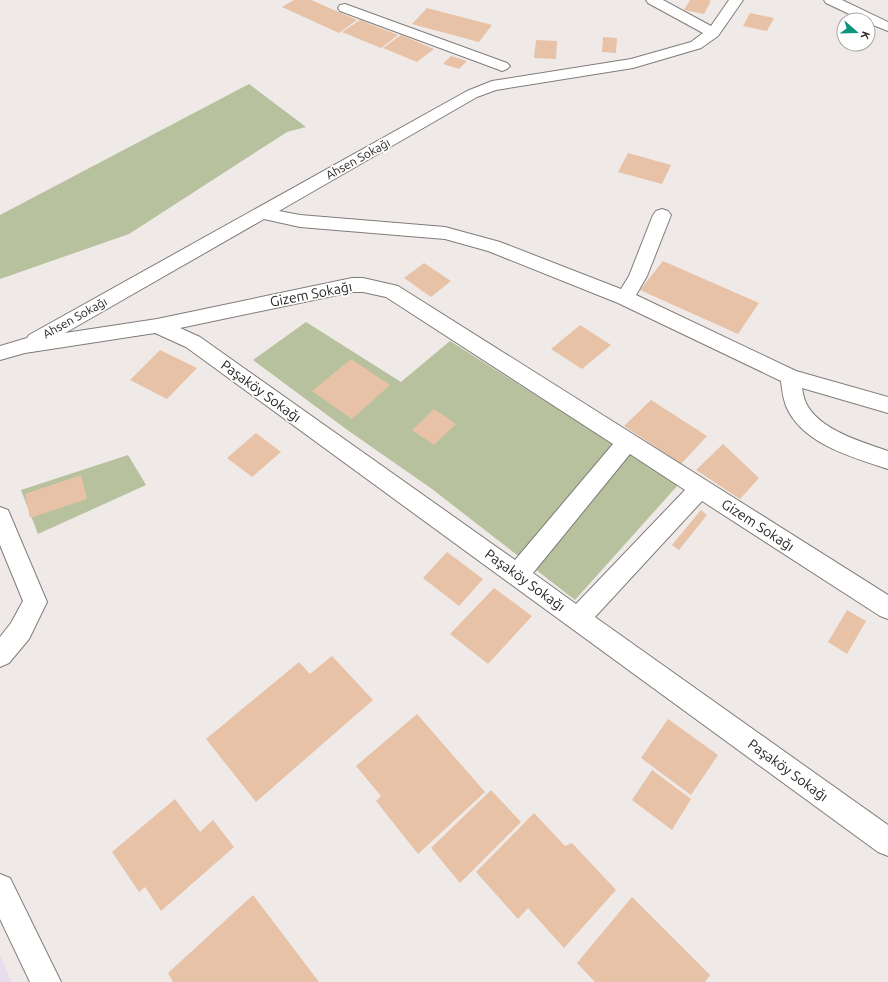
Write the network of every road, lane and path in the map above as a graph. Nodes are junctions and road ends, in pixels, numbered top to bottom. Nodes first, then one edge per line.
1 (653, 0) edge
2 (736, 0) edge
3 (831, 0) edge
4 (345, 8) dead end
5 (888, 27) edge
6 (713, 33) junction
7 (502, 66) dead end
8 (261, 213) junction
9 (662, 215) dead end
10 (625, 298) junction
11 (157, 326) junction
12 (25, 346) junction
13 (0, 353) edge
14 (790, 377) junction
15 (888, 405) edge
16 (628, 441) junction
17 (888, 460) edge
18 (700, 488) junction
19 (0, 517) edge
20 (517, 575) junction
21 (888, 608) edge
22 (578, 619) junction
23 (0, 655) edge
24 (888, 842) edge
25 (0, 888) edge
26 (46, 982) edge

1 - 6 street
2 - 6 street, Ahsen Sokağı
3 - 5 street
4 - 7 street
6 - 8 street, Ahsen Sokağı
8 - 10 street
8 - 12 street, Ahsen Sokağı
9 - 10 street
10 - 14 street
11 - 12 street, Gizem Sokağı
11 - 16 street, Gizem Sokağı
11 - 20 street, Paşaköy Sokağı
12 - 13 street
14 - 15 street
14 - 17 street
16 - 18 street, Gizem Sokağı
16 - 20 street
18 - 21 street, Gizem Sokağı
18 - 22 street
19 - 23 street
20 - 22 street, Paşaköy Sokağı
22 - 24 street, Paşaköy Sokağı
25 - 26 street

